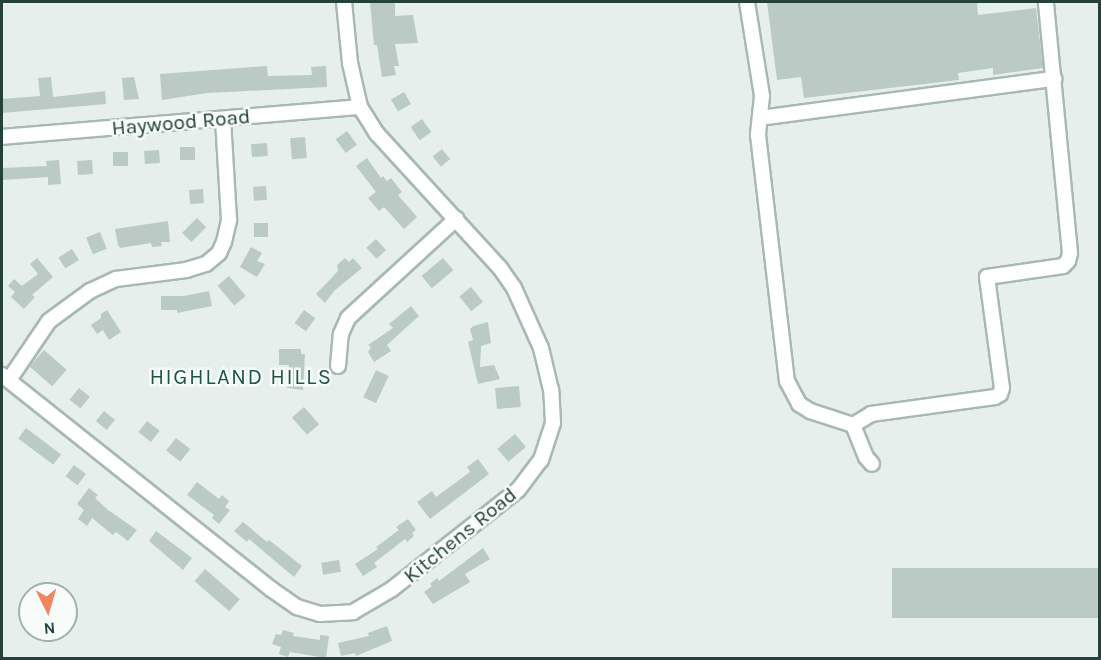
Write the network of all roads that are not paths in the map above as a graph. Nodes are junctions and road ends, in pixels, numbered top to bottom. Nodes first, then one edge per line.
1 (344, 2) edge
2 (747, 2) edge
3 (1046, 2) edge
4 (1054, 79) junction
5 (360, 107) junction
6 (760, 118) junction
7 (223, 119) junction
8 (2, 137) edge
9 (456, 219) junction
10 (338, 366) dead end
11 (5, 378) edge
12 (854, 425) junction
13 (872, 464) dead end

1 - 5 street, Kitchens Road
2 - 6 street
3 - 4 street
4 - 6 street
4 - 12 street
5 - 7 street, Haywood Road
5 - 9 street, Kitchens Road
6 - 12 street
7 - 8 street, Haywood Road
7 - 11 street
9 - 10 street
9 - 11 street, Kitchens Road
12 - 13 street

